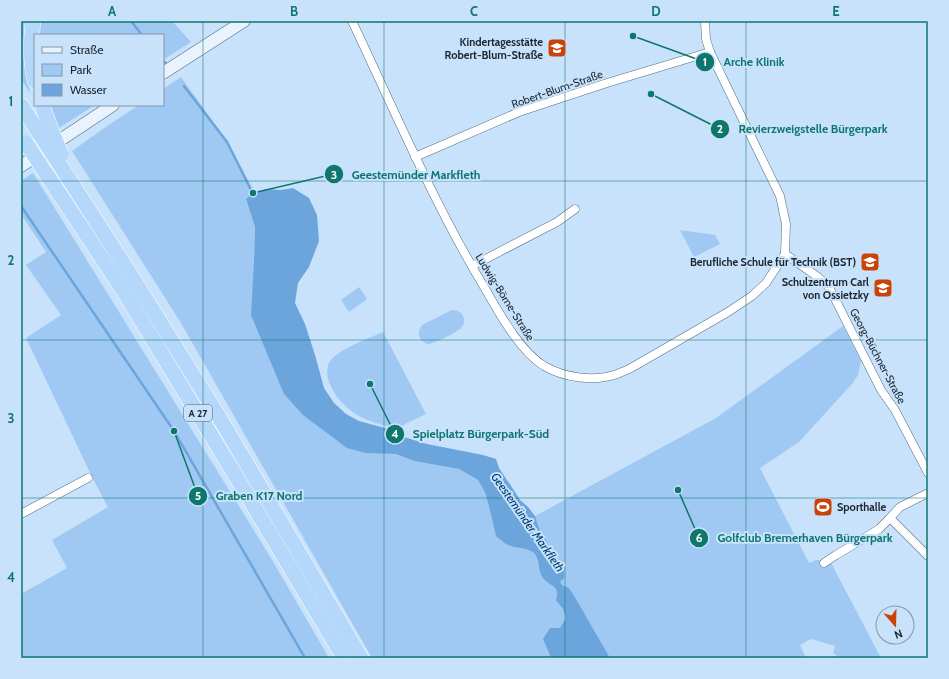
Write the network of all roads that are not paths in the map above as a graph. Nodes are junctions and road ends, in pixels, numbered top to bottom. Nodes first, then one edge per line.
1 (33, 21) edge
2 (244, 21) edge
3 (352, 21) edge
4 (705, 21) edge
5 (710, 52) junction
6 (164, 72) edge
7 (34, 74) edge
8 (21, 105) edge
9 (42, 106) edge
10 (111, 106) edge
11 (45, 130) junction
12 (24, 139) edge
13 (414, 157) junction
14 (21, 166) edge
15 (575, 209) dead end
16 (785, 254) junction
17 (472, 266) junction
18 (928, 473) edge
19 (88, 478) dead end
20 (928, 493) edge
21 (21, 514) edge
22 (890, 518) junction
23 (928, 556) edge
24 (824, 563) dead end
25 (344, 658) edge
26 (361, 658) edge

1 - 7 highway
2 - 6 street
3 - 13 street, Ludwig-Börne-Straße
4 - 5 street
5 - 13 street, Robert-Blum-Straße
5 - 16 street
8 - 11 highway
9 - 11 highway
10 - 14 street
11 - 26 highway, A 27, bridge
12 - 25 highway, A 27, bridge
13 - 17 street, Ludwig-Börne-Straße
15 - 17 street
16 - 17 street, Ludwig-Börne-Straße
16 - 18 street, Georg-Büchner-Straße
19 - 21 street
20 - 22 street
22 - 23 street
22 - 24 street

